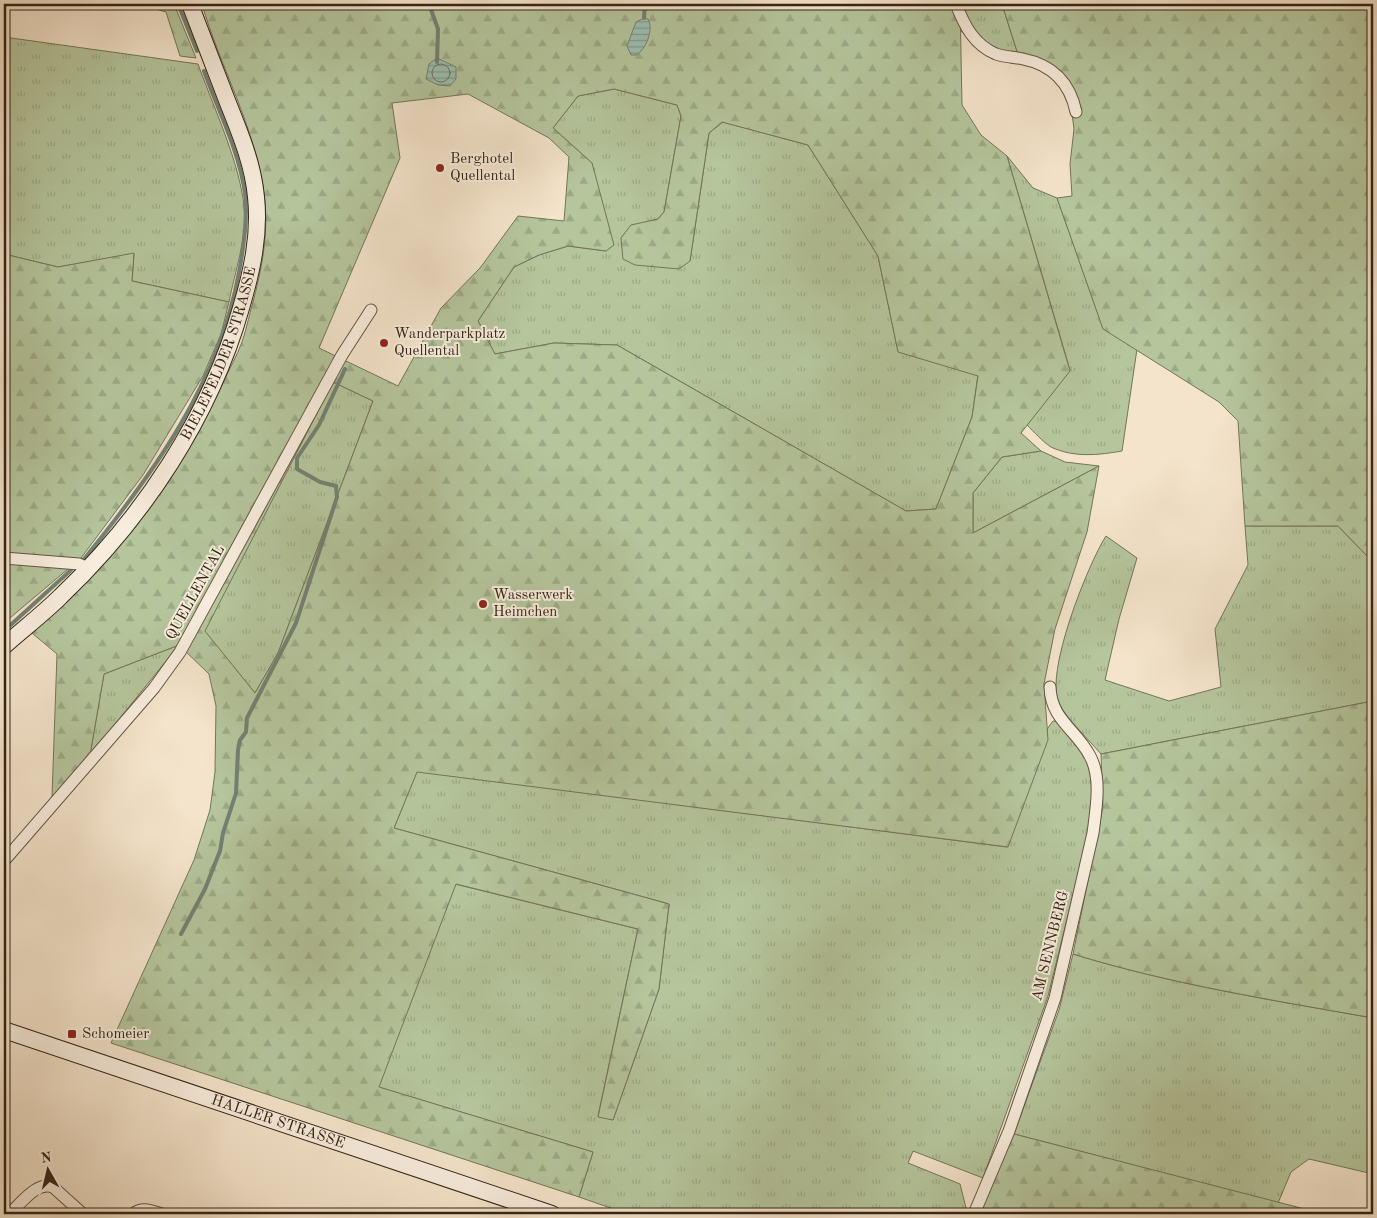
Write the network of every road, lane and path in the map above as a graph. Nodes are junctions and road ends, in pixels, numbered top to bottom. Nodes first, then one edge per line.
1 (190, 4) edge
2 (956, 4) edge
3 (1076, 112) dead end
4 (371, 310) dead end
5 (4, 558) edge
6 (88, 568) junction
7 (4, 646) edge
8 (1050, 687) dead end
9 (4, 861) edge
10 (4, 1030) edge
11 (135, 1212) edge
12 (10, 1214) edge
13 (83, 1214) edge
14 (162, 1214) edge
15 (552, 1214) edge
16 (974, 1214) edge

1 - 6 main road, BIELEFELDER STRASSE
2 - 3 street
4 - 9 street, QUELLENTAL
5 - 6 street
6 - 7 main road, BIELEFELDER STRASSE
8 - 16 street, AM SENNBERG
10 - 15 main road, HALLER STRASSE
11 - 14 street
12 - 13 street

